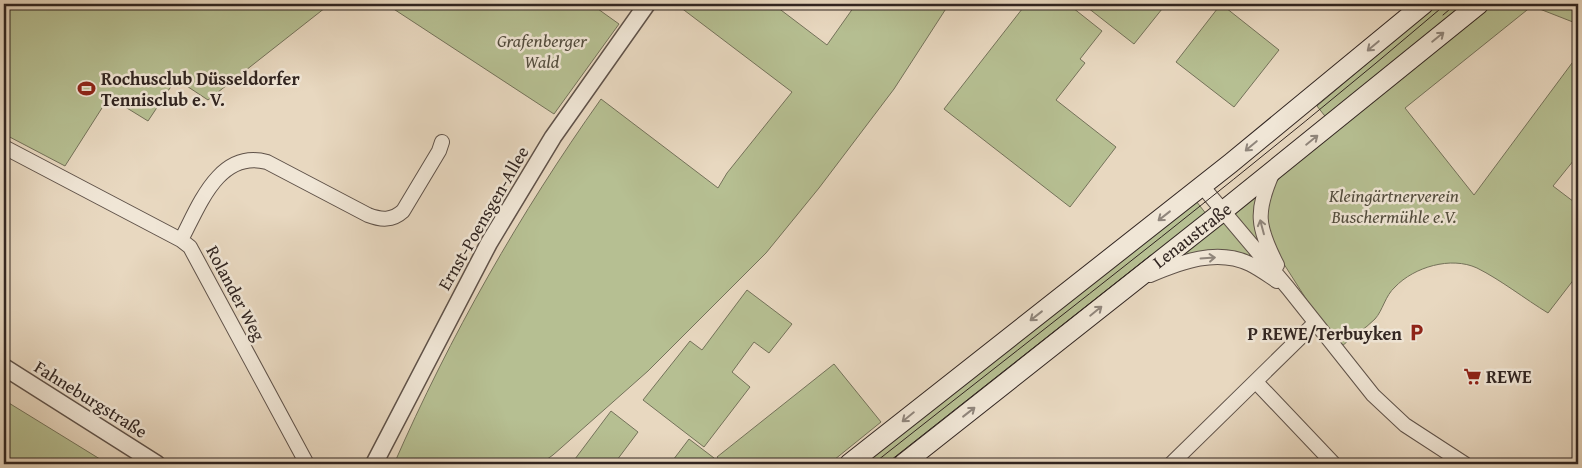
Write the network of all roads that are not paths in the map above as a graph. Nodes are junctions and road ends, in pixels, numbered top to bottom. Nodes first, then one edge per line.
1 (647, 4) edge
2 (1424, 4) edge
3 (1479, 4) edge
4 (442, 142) dead end
5 (4, 147) edge
6 (1274, 170) junction
7 (1202, 186) junction
8 (1223, 212) junction
9 (181, 240) junction
10 (1129, 284) junction
11 (1288, 288) junction
12 (1315, 323) junction
13 (4, 367) edge
14 (1256, 382) junction
15 (911, 462) edge
16 (157, 464) edge
17 (307, 464) edge
18 (374, 464) edge
19 (849, 464) edge
20 (1172, 464) edge
21 (1334, 464) edge
22 (1465, 464) edge

1 - 18 street, Ernst-Poensgen-Allee
2 -> 7 main road, Lenaustraße
6 -> 3 main road, Lenaustraße
4 - 9 street
5 - 9 street, Rolander Weg
6 - 8 main road, Lenaustraße
11 -> 6 street
7 - 8 street
7 -> 19 main road, Lenaustraße
8 - 10 main road, Lenaustraße
8 - 11 street
9 - 17 street, Rolander Weg
10 -> 11 street
15 -> 10 main road, Lenaustraße
11 - 12 street
12 - 14 street
12 - 22 street
13 - 16 street, Fahneburgstraße
14 - 20 street
14 - 21 street

